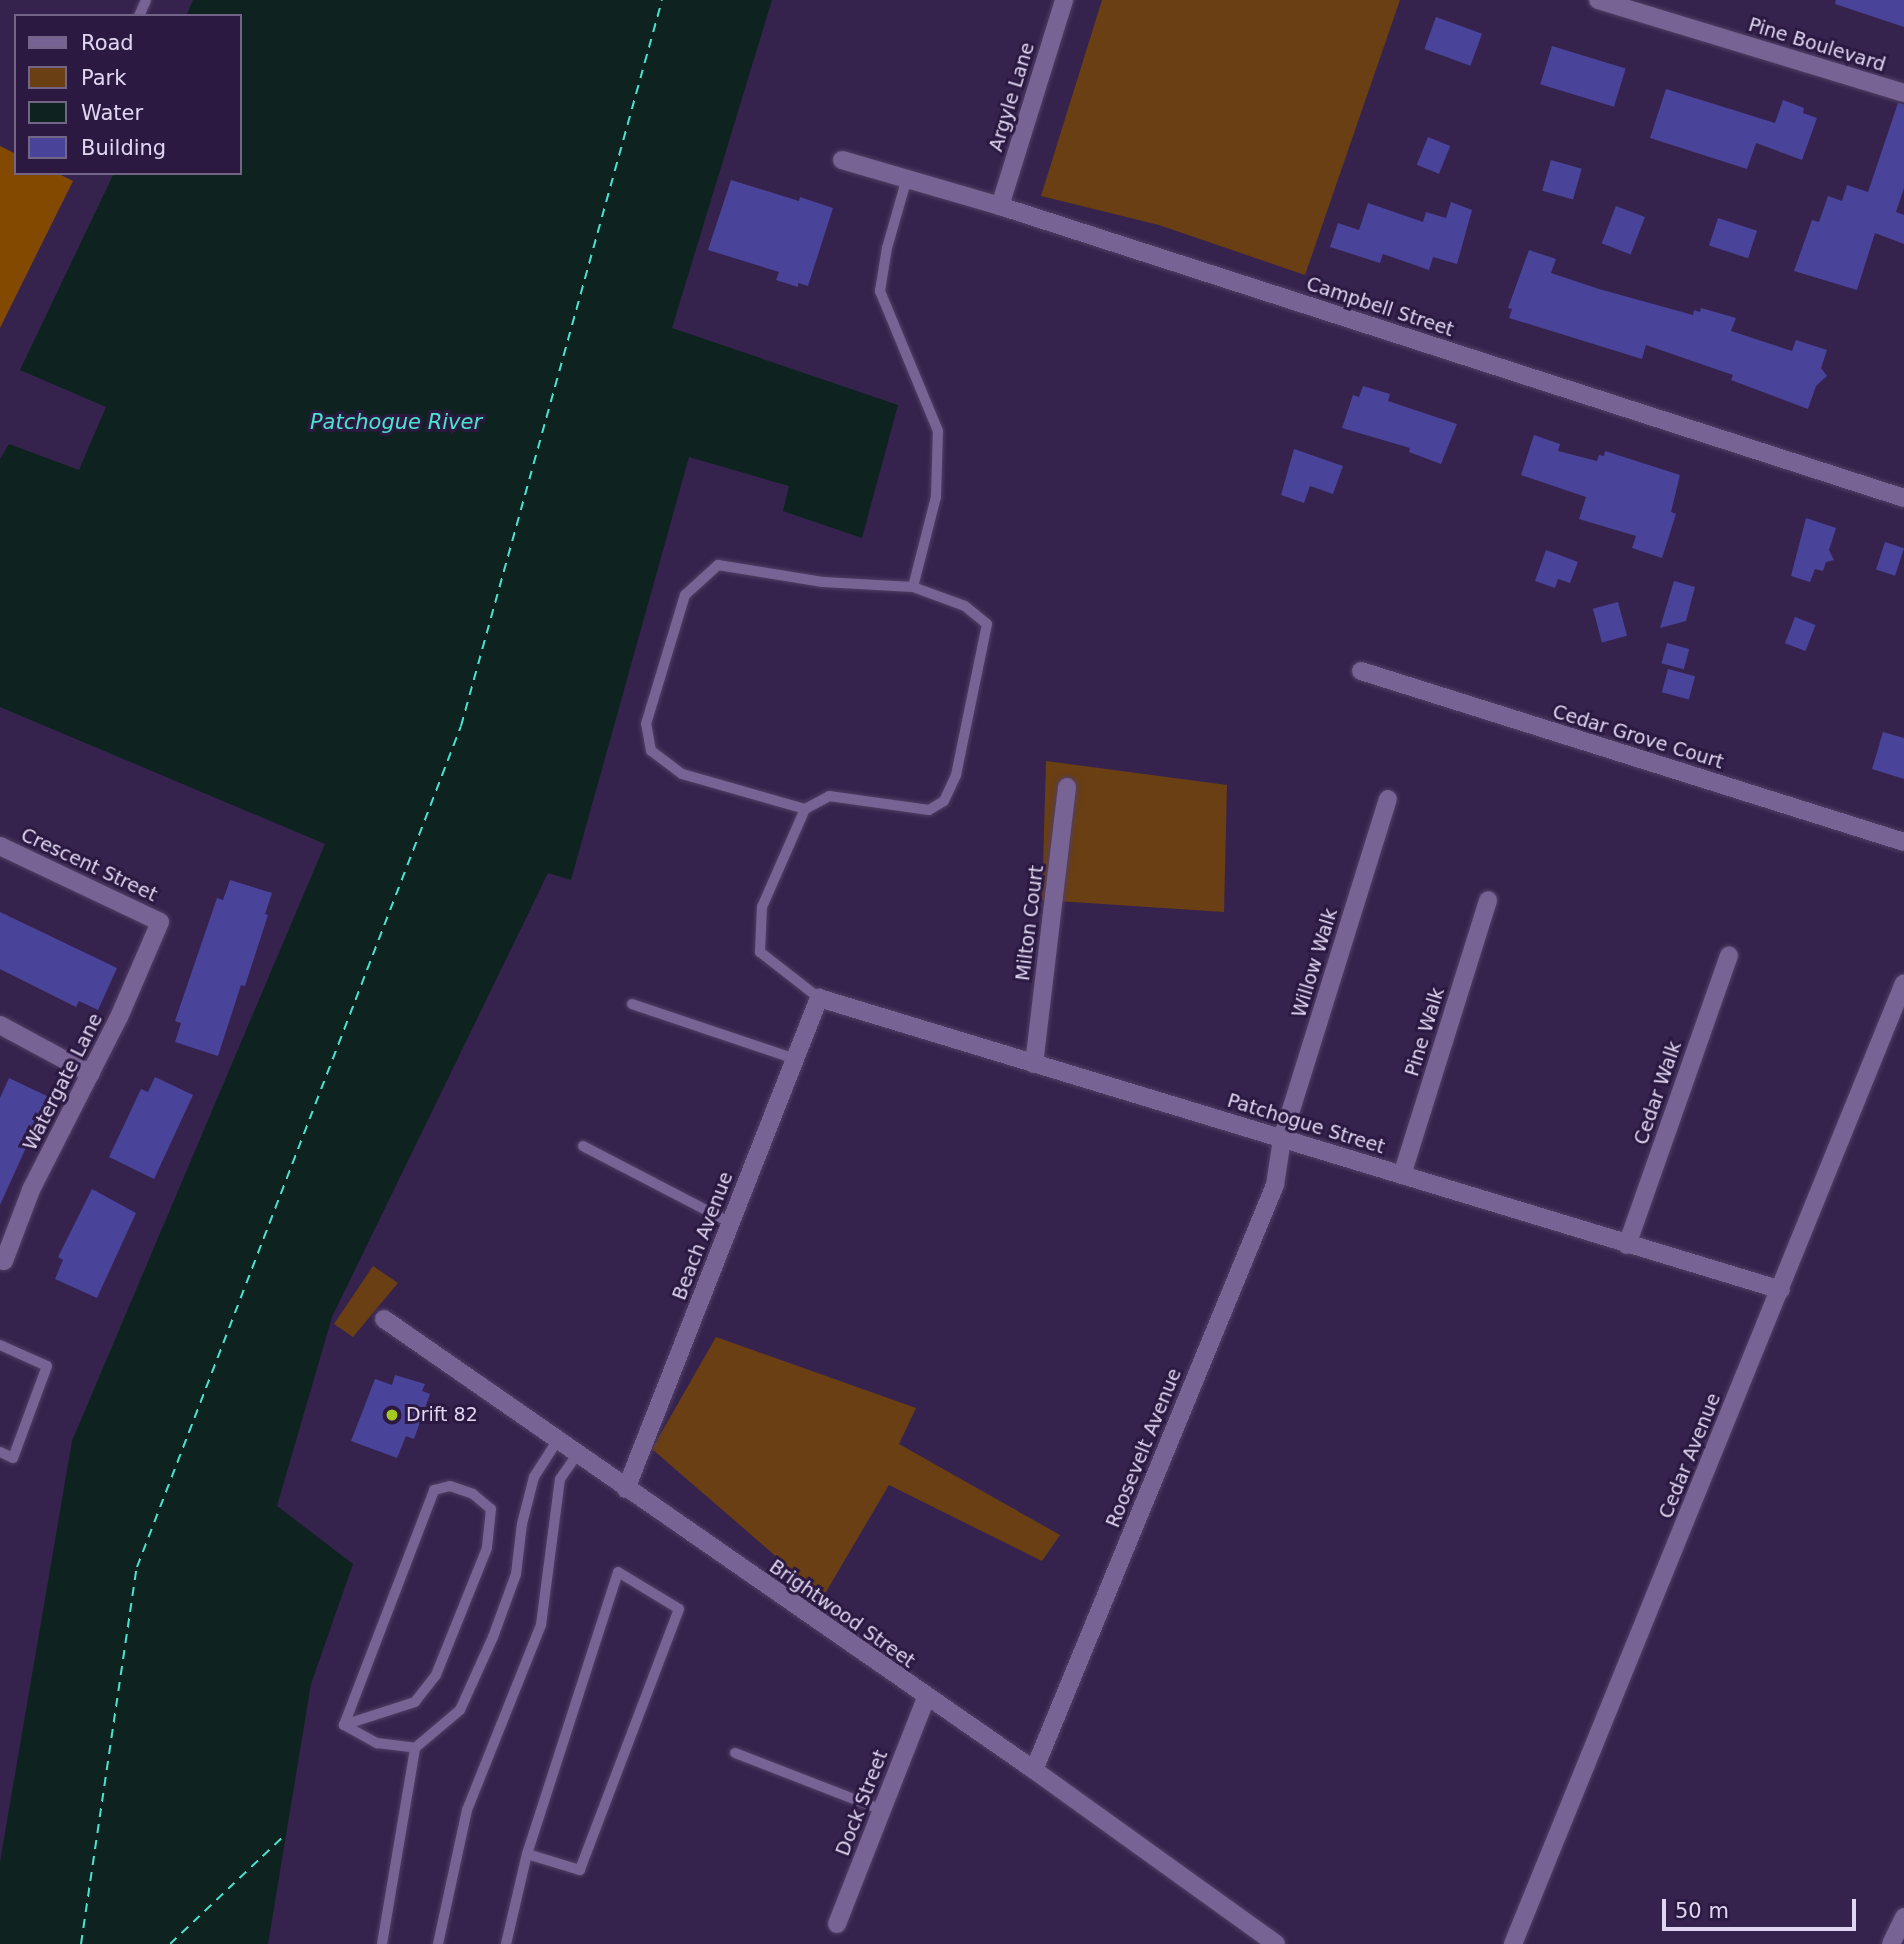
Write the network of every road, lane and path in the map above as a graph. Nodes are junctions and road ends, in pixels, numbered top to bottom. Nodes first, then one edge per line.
1 (1064, 0) edge
2 (1598, 0) edge
3 (1904, 93) edge
4 (842, 160) dead end
5 (907, 178) junction
6 (1000, 206) junction
7 (1904, 498) edge
8 (913, 587) junction
9 (1361, 671) dead end
10 (1067, 787) dead end
11 (1388, 799) dead end
12 (805, 809) junction
13 (1904, 842) edge
14 (0, 846) edge
15 (1488, 900) dead end
16 (160, 922) joint
17 (1729, 955) dead end
18 (1904, 983) edge
19 (819, 998) junction
20 (632, 1004) dead end
21 (0, 1025) edge
22 (795, 1059) junction
23 (1034, 1064) junction
24 (91, 1074) junction
25 (1282, 1139) junction
26 (583, 1146) dead end
27 (1402, 1175) junction
28 (731, 1223) junction
29 (1627, 1245) junction
30 (4, 1261) dead end
31 (1781, 1290) junction
32 (384, 1319) dead end
33 (0, 1345) edge
34 (557, 1441) junction
35 (0, 1452) edge
36 (577, 1455) junction
37 (626, 1489) junction
38 (926, 1698) junction
39 (344, 1725) junction
40 (415, 1748) junction
41 (735, 1753) dead end
42 (1034, 1770) junction
43 (882, 1810) junction
44 (527, 1854) junction
45 (1904, 1917) edge
46 (837, 1924) dead end
47 (382, 1944) edge
48 (438, 1944) edge
49 (506, 1944) edge
50 (1276, 1944) edge
51 (1513, 1944) edge
52 (1891, 1944) edge

1 - 6 street, Argyle Lane
2 - 3 street, Pine Boulevard
4 - 5 street, Campbell Street
5 - 6 street, Campbell Street
5 - 8 lane
6 - 7 street, Campbell Street
8 - 12 lane
8 - 12 lane
9 - 13 street, Cedar Grove Court
10 - 23 street, Milton Court
11 - 25 street, Willow Walk
12 - 19 lane
14 - 16 street, Crescent Street
15 - 27 street, Pine Walk
16 - 24 street, Watergate Lane
17 - 29 street, Cedar Walk
18 - 31 street, Cedar Avenue
19 - 22 street, Beach Avenue
19 - 23 street, Patchogue Street
20 - 22 lane
21 - 24 street
22 - 28 street, Beach Avenue
23 - 25 street, Patchogue Street
24 - 30 street, Watergate Lane
25 - 27 street, Patchogue Street
25 - 42 street, Roosevelt Avenue
26 - 28 lane
27 - 29 street, Patchogue Street
28 - 37 street, Beach Avenue
29 - 31 street, Patchogue Street
31 - 51 street, Cedar Avenue
32 - 34 street, Brightwood Street
33 - 35 lane
34 - 36 street, Brightwood Street
34 - 40 lane
36 - 37 street, Brightwood Street
36 - 48 lane
37 - 38 street, Brightwood Street
38 - 42 street, Brightwood Street
38 - 43 street, Dock Street
39 - 39 lane
39 - 40 lane
40 - 47 lane
41 - 43 lane
42 - 50 street, Brightwood Street
43 - 46 street, Dock Street
44 - 44 lane
44 - 49 lane
45 - 52 street

